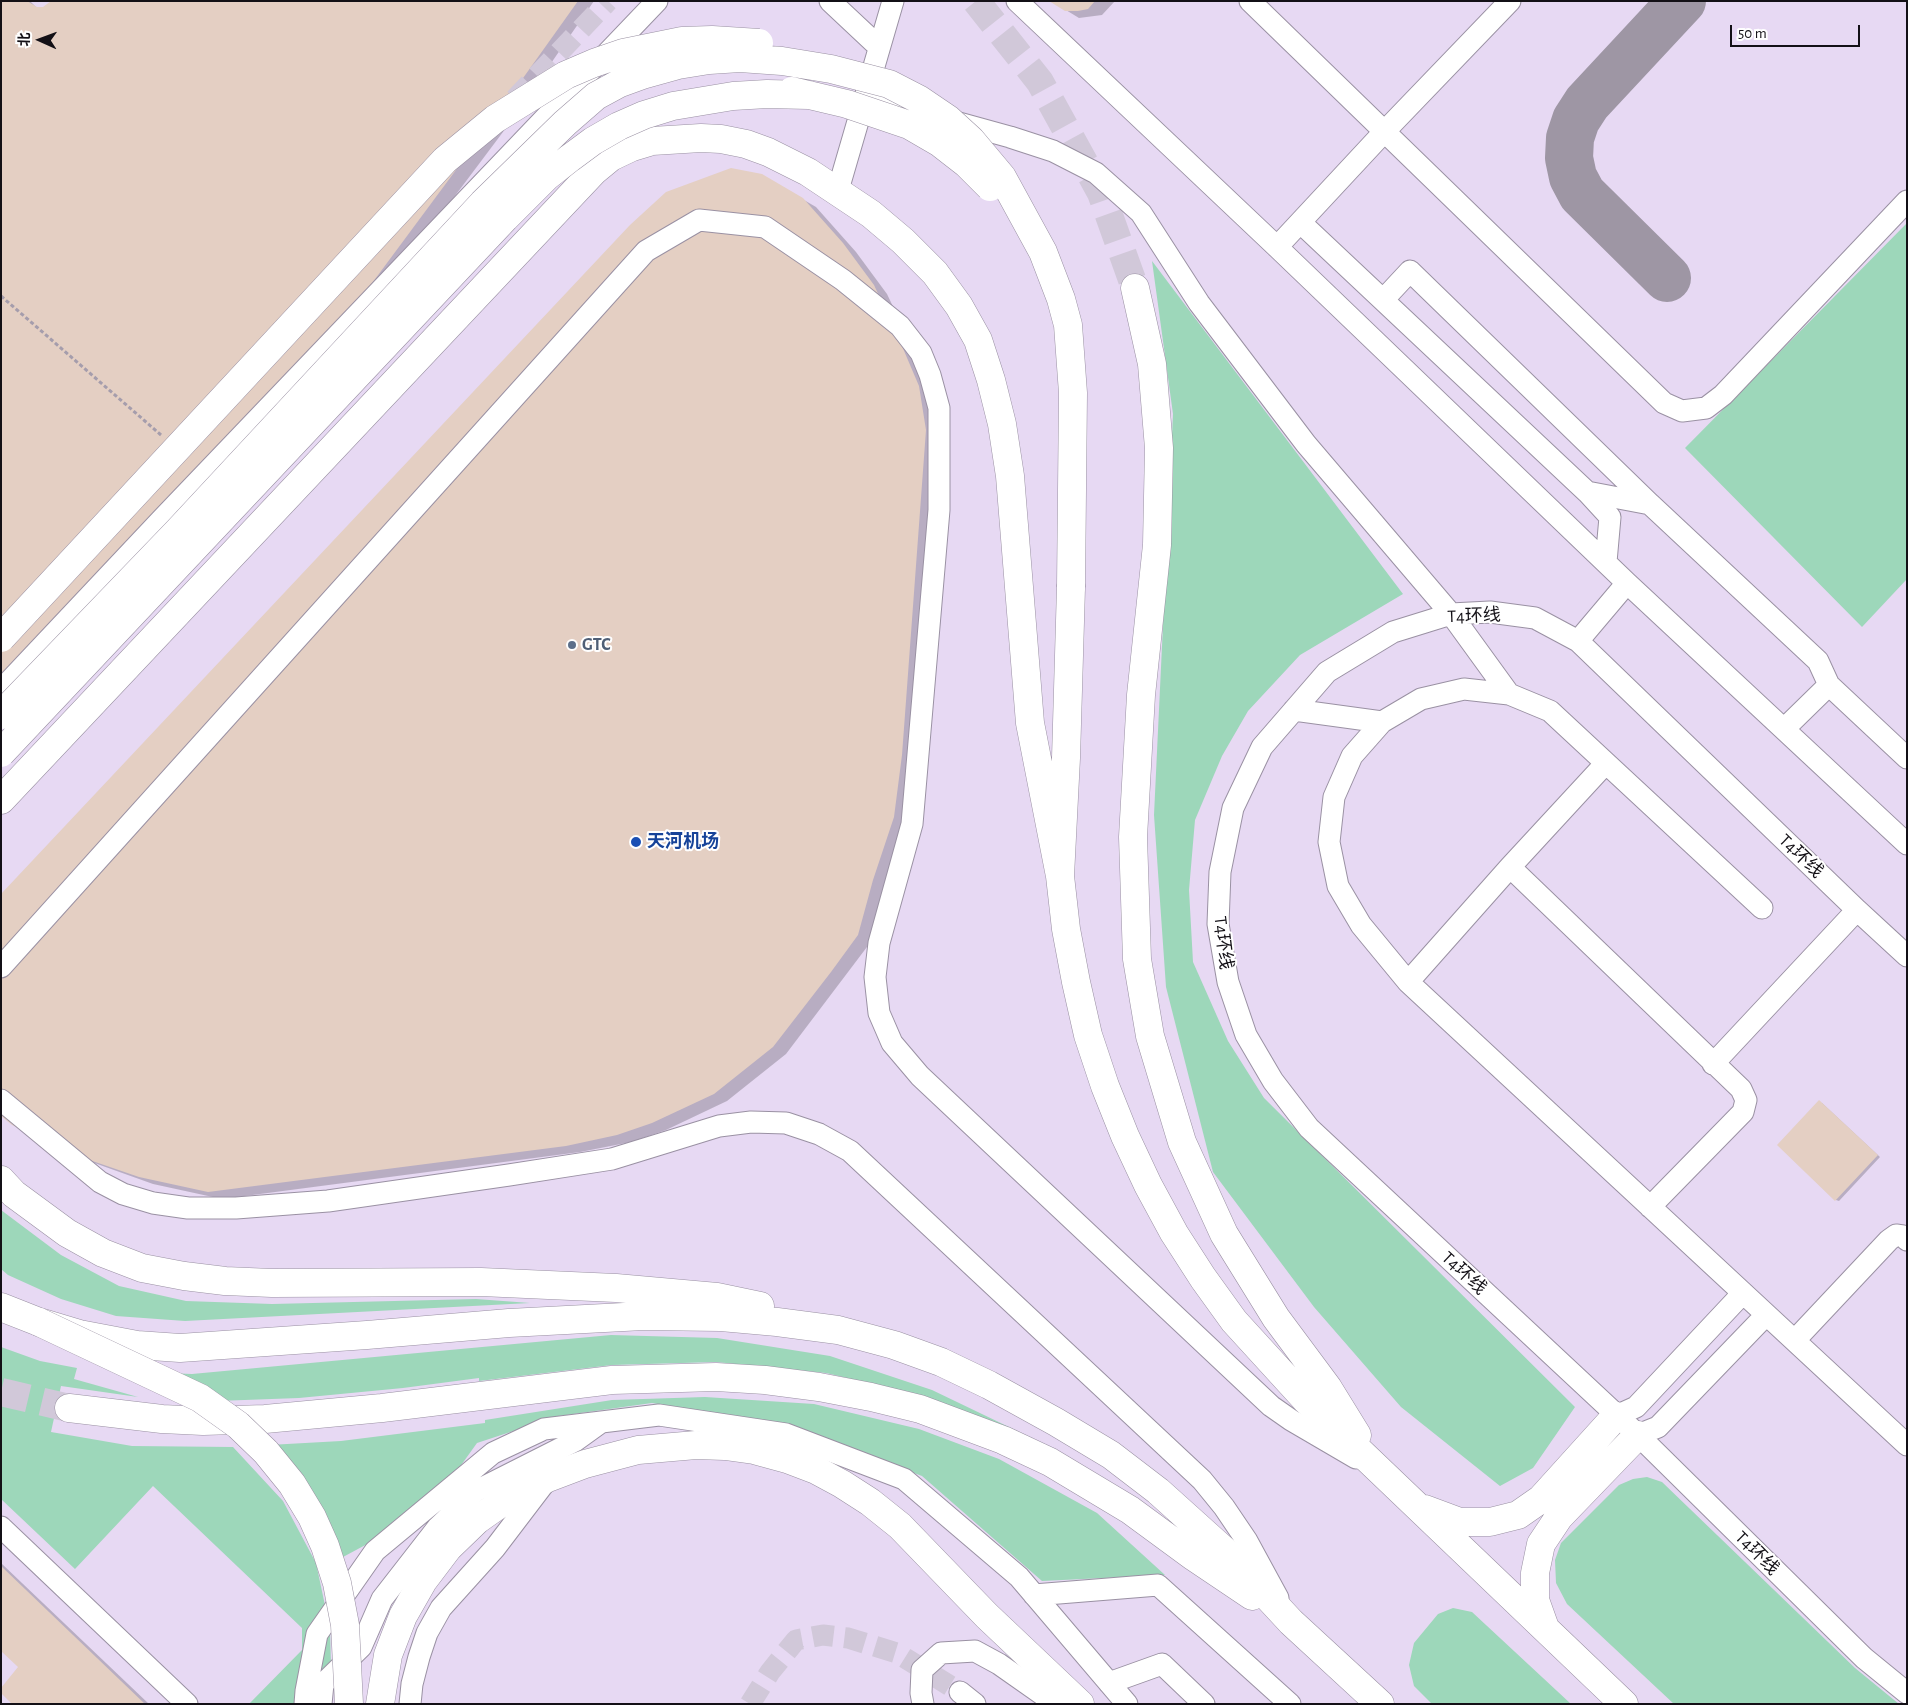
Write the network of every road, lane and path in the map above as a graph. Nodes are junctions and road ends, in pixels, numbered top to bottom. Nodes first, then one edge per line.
1 (657, 1) edge
2 (830, 1) edge
3 (893, 1) edge
4 (1017, 1) edge
5 (1250, 1) edge
6 (1510, 1) edge
7 (879, 47) junction
8 (889, 84) junction
9 (809, 95) junction
10 (865, 97) junction
11 (565, 123) junction
12 (1384, 132) junction
13 (838, 190) junction
14 (1907, 201) edge
15 (1301, 223) junction
16 (1032, 232) junction
17 (1277, 247) junction
18 (1135, 288) tunnel mouth
19 (1, 296) edge
20 (1383, 300) junction
21 (160, 435) dead end
22 (1586, 492) junction
23 (1650, 504) junction
24 (1606, 562) junction
25 (1627, 583) junction
26 (1451, 614) junction
27 (1, 638) edge
28 (1578, 641) junction
29 (1829, 685) junction
30 (1, 690) edge
31 (1509, 694) junction
32 (1294, 710) junction
33 (1, 715) edge
34 (1382, 722) junction
35 (1784, 729) junction
36 (1, 753) edge
37 (1907, 758) edge
38 (1606, 763) junction
39 (1, 800) edge
40 (1907, 844) edge
41 (1510, 867) junction
42 (1060, 876) junction
43 (1762, 908) dead end
44 (1857, 910) junction
45 (1907, 956) edge
46 (1, 967) edge
47 (1408, 982) junction
48 (1713, 1064) junction
49 (1, 1100) edge
50 (1, 1180) edge
51 (1650, 1207) junction
52 (1907, 1240) edge
53 (1743, 1293) junction
54 (1, 1307) edge
55 (1766, 1315) junction
56 (40, 1322) junction
57 (838, 1330) junction
58 (1795, 1340) junction
59 (69, 1408) tunnel mouth
60 (1616, 1416) junction
61 (600, 1422) junction
62 (1638, 1435) junction
63 (1907, 1445) edge
64 (1378, 1470) junction
65 (548, 1478) junction
66 (1414, 1504) junction
67 (1, 1527) edge
68 (1034, 1595) junction
69 (1291, 1622) junction
70 (1546, 1629) junction
71 (1109, 1682) junction
72 (1907, 1693) edge
73 (1376, 1702) edge
74 (187, 1704) edge
75 (305, 1704) edge
76 (321, 1704) edge
77 (349, 1704) edge
78 (380, 1704) edge
79 (410, 1704) edge
80 (923, 1704) edge
81 (1056, 1704) edge
82 (1080, 1704) edge
83 (1127, 1704) edge
84 (1204, 1704) edge
85 (1290, 1704) edge
86 (1624, 1704) edge

1 - 30 street
2 - 7 street
3 - 7 street
4 - 17 street
5 - 12 street
6 - 12 street
7 - 10 street
8 - 11 main road, bridge
8 - 16 main road, bridge
8 - 27 main road, bridge
9 - 11 main road, bridge
9 - 16 main road, bridge
9 - 36 main road, bridge
10 - 13 street
10 - 26 street
11 - 33 main road, bridge
12 - 14 street
12 - 15 street
13 - 39 main road
13 - 42 main road
15 - 17 street
15 - 20 street
16 - 42 main road, bridge
17 - 24 street
18 - 64 main road
19 - 21 path
20 - 22 street
20 - 23 street
22 - 23 street
22 - 24 street
23 - 29 street
24 - 25 street
25 - 28 street
25 - 35 street
26 - 28 street, T4环线
26 - 31 street
26 - 32 street, T4环线
28 - 44 street, T4环线
29 - 35 street
29 - 37 street
31 - 34 street
31 - 38 street
32 - 34 street
32 - 60 street, T4环线
34 - 47 street
35 - 40 street
38 - 41 street
38 - 43 street
41 - 47 street
41 - 48 street
42 - 64 main road
44 - 45 street, T4环线
44 - 48 street
46 - 64 street
47 - 51 street
48 - 51 street
49 - 69 street
50 - 57 main road
51 - 53 street
52 - 58 street
53 - 55 street
53 - 60 street
54 - 56 main road
55 - 58 street
55 - 62 street
56 - 57 main road, bridge
56 - 77 main road, bridge
57 - 69 main road
58 - 63 street
59 - 69 main road
60 - 62 street, T4环线
60 - 66 main road
61 - 68 street
61 - 75 street
61 - 76 street
62 - 70 main road
62 - 72 street, T4环线
64 - 66 main road
65 - 78 main road
65 - 79 street
65 - 82 main road
66 - 70 main road
67 - 74 street
68 - 71 street
68 - 85 street
69 - 73 main road
70 - 86 main road
71 - 83 street
71 - 84 street
80 - 81 street

